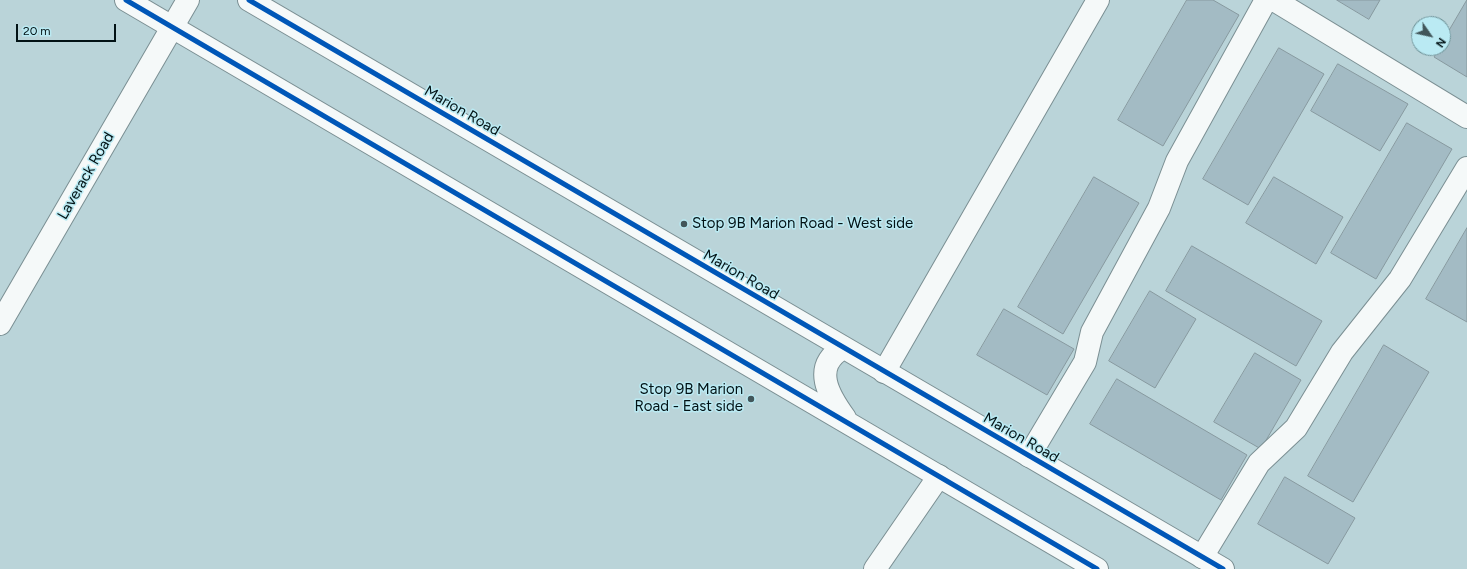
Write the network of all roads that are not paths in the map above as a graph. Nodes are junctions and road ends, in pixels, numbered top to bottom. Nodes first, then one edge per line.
1 (126, 0) edge
2 (188, 0) edge
3 (249, 0) edge
4 (1098, 0) edge
5 (1266, 0) edge
6 (1274, 0) edge
7 (172, 28) junction
8 (1467, 116) edge
9 (1467, 168) edge
10 (0, 324) edge
11 (843, 348) junction
12 (884, 372) junction
13 (850, 424) junction
14 (1029, 456) junction
15 (939, 476) junction
16 (1202, 557) junction
17 (875, 569) edge
18 (1097, 569) edge
19 (1223, 569) edge

1 - 7 main road
2 - 7 main road, Laverack Road
3 - 11 main road, Marion Road
4 - 12 main road
5 - 14 main road
6 - 8 main road
7 - 10 main road, Laverack Road
7 - 13 main road
9 - 16 main road
11 - 12 main road, Marion Road
11 - 13 main road
12 - 14 main road, Marion Road
13 - 15 main road
14 - 16 main road, Marion Road
15 - 17 main road
15 - 18 main road
16 - 19 main road, Marion Road

